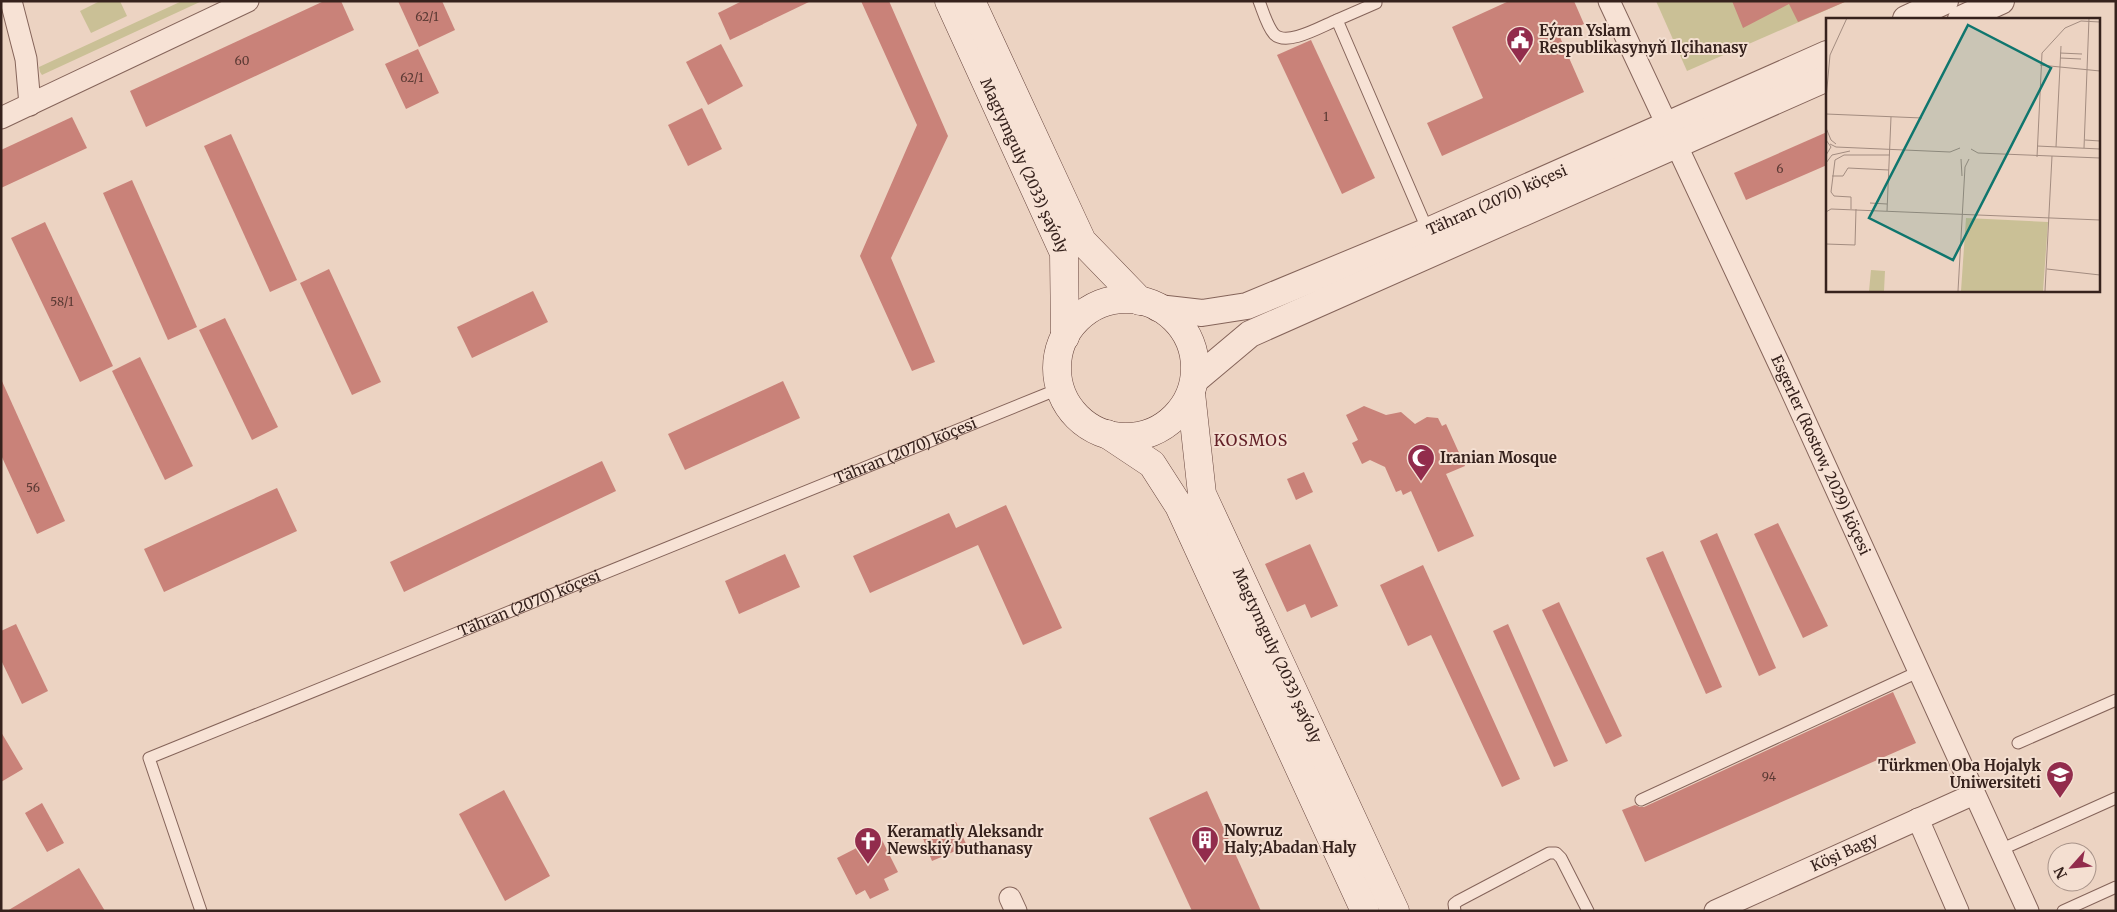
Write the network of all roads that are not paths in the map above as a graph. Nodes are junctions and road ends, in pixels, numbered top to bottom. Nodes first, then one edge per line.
1 (11, 1) edge
2 (248, 1) edge
3 (949, 1) edge
4 (972, 1) edge
5 (1259, 1) edge
6 (1376, 1) edge
7 (1609, 1) edge
8 (1945, 1) edge
9 (2001, 1) edge
10 (1908, 18) edge
11 (1964, 18) edge
12 (1337, 20) junction
13 (1826, 55) edge
14 (1826, 78) edge
15 (30, 104) junction
16 (1, 118) edge
17 (1671, 136) junction
18 (1428, 231) junction
19 (1149, 304) junction
20 (1065, 338) junction
21 (1192, 387) junction
22 (1061, 388) junction
23 (1107, 434) junction
24 (1918, 672) junction
25 (2116, 700) edge
26 (2018, 743) dead end
27 (1974, 794) junction
28 (2116, 798) edge
29 (1641, 800) dead end
30 (1918, 819) junction
31 (2000, 850) junction
32 (2116, 887) edge
33 (201, 911) edge
34 (1365, 911) edge
35 (1395, 911) edge
36 (1455, 911) edge
37 (1588, 911) edge
38 (1715, 911) edge
39 (1958, 911) edge
40 (2028, 911) edge
41 (2063, 911) edge

1 - 15 street
2 - 15 street
3 - 20 main road, Magtymguly (2033) şaýoly
4 - 19 main road, Magtymguly (2033) şaýoly
5 - 12 lane
6 - 12 lane
7 - 17 street, Esgerler (Rostow, 2029) köçesi
8 - 10 street
9 - 11 street
12 - 18 lane
13 - 17 street, Tähran (2070) köçesi
14 - 17 street, Tähran (2070) köçesi
15 - 16 street
17 - 18 street, Tähran (2070) köçesi
17 - 21 street, Tähran (2070) köçesi
17 - 24 street, Esgerler (Rostow, 2029) köçesi
18 - 19 street, Tähran (2070) köçesi
19 - 20 main road
19 - 21 main road
20 - 22 main road
21 - 23 main road
21 - 35 main road, Magtymguly (2033) şaýoly
22 - 23 main road
22 - 33 lane, Tähran (2070) köçesi
23 - 34 main road, Magtymguly (2033) şaýoly
24 - 27 street, Esgerler (Rostow, 2029) köçesi
24 - 29 lane
25 - 26 lane
27 - 30 street, Köşi Bagy
27 - 31 street, Esgerler (Rostow, 2029) köçesi
28 - 31 lane
30 - 38 street, Köşi Bagy
30 - 39 street
31 - 40 street, Esgerler (Rostow, 2029) köçesi
32 - 41 lane
36 - 37 lane

